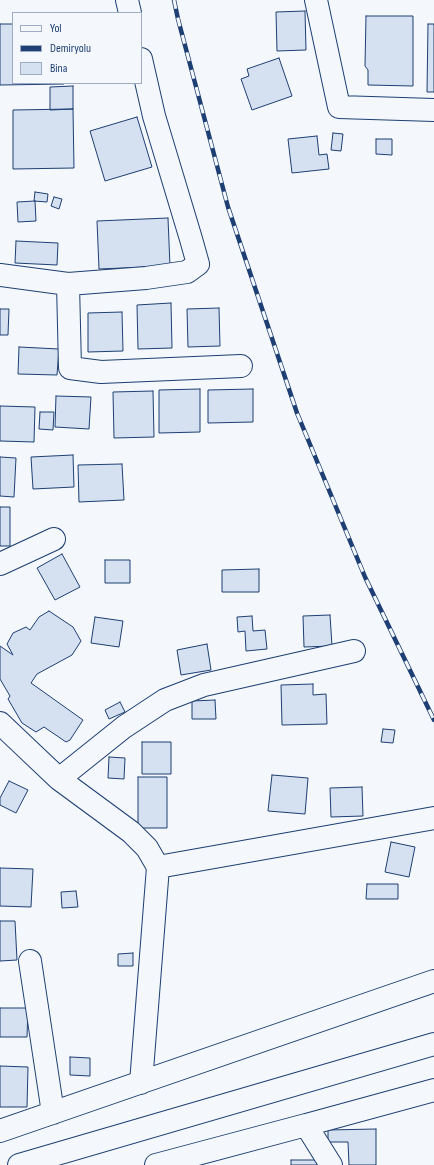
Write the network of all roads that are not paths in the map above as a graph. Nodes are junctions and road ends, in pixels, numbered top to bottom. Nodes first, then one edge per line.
1 (127, 0) edge
2 (316, 0) edge
3 (130, 12) edge
4 (142, 63) edge
5 (434, 110) edge
6 (0, 276) edge
7 (68, 284) junction
8 (241, 366) dead end
9 (54, 540) dead end
10 (0, 564) edge
11 (354, 651) dead end
12 (0, 723) edge
13 (59, 779) junction
14 (434, 818) edge
15 (158, 867) junction
16 (30, 961) dead end
17 (434, 981) edge
18 (434, 1044) edge
19 (141, 1083) junction
20 (434, 1090) edge
21 (53, 1113) junction
22 (306, 1124) junction
23 (0, 1131) edge
24 (19, 1165) edge
25 (156, 1165) edge
26 (331, 1165) edge

1 - 3 street
2 - 5 street
4 - 7 street
6 - 7 street
7 - 8 street
9 - 10 street
11 - 13 street
12 - 13 street
13 - 15 street
14 - 15 street
15 - 19 street
16 - 21 street
17 - 19 street
18 - 24 street
19 - 21 street
20 - 22 street
21 - 23 street
22 - 25 street
22 - 26 street

